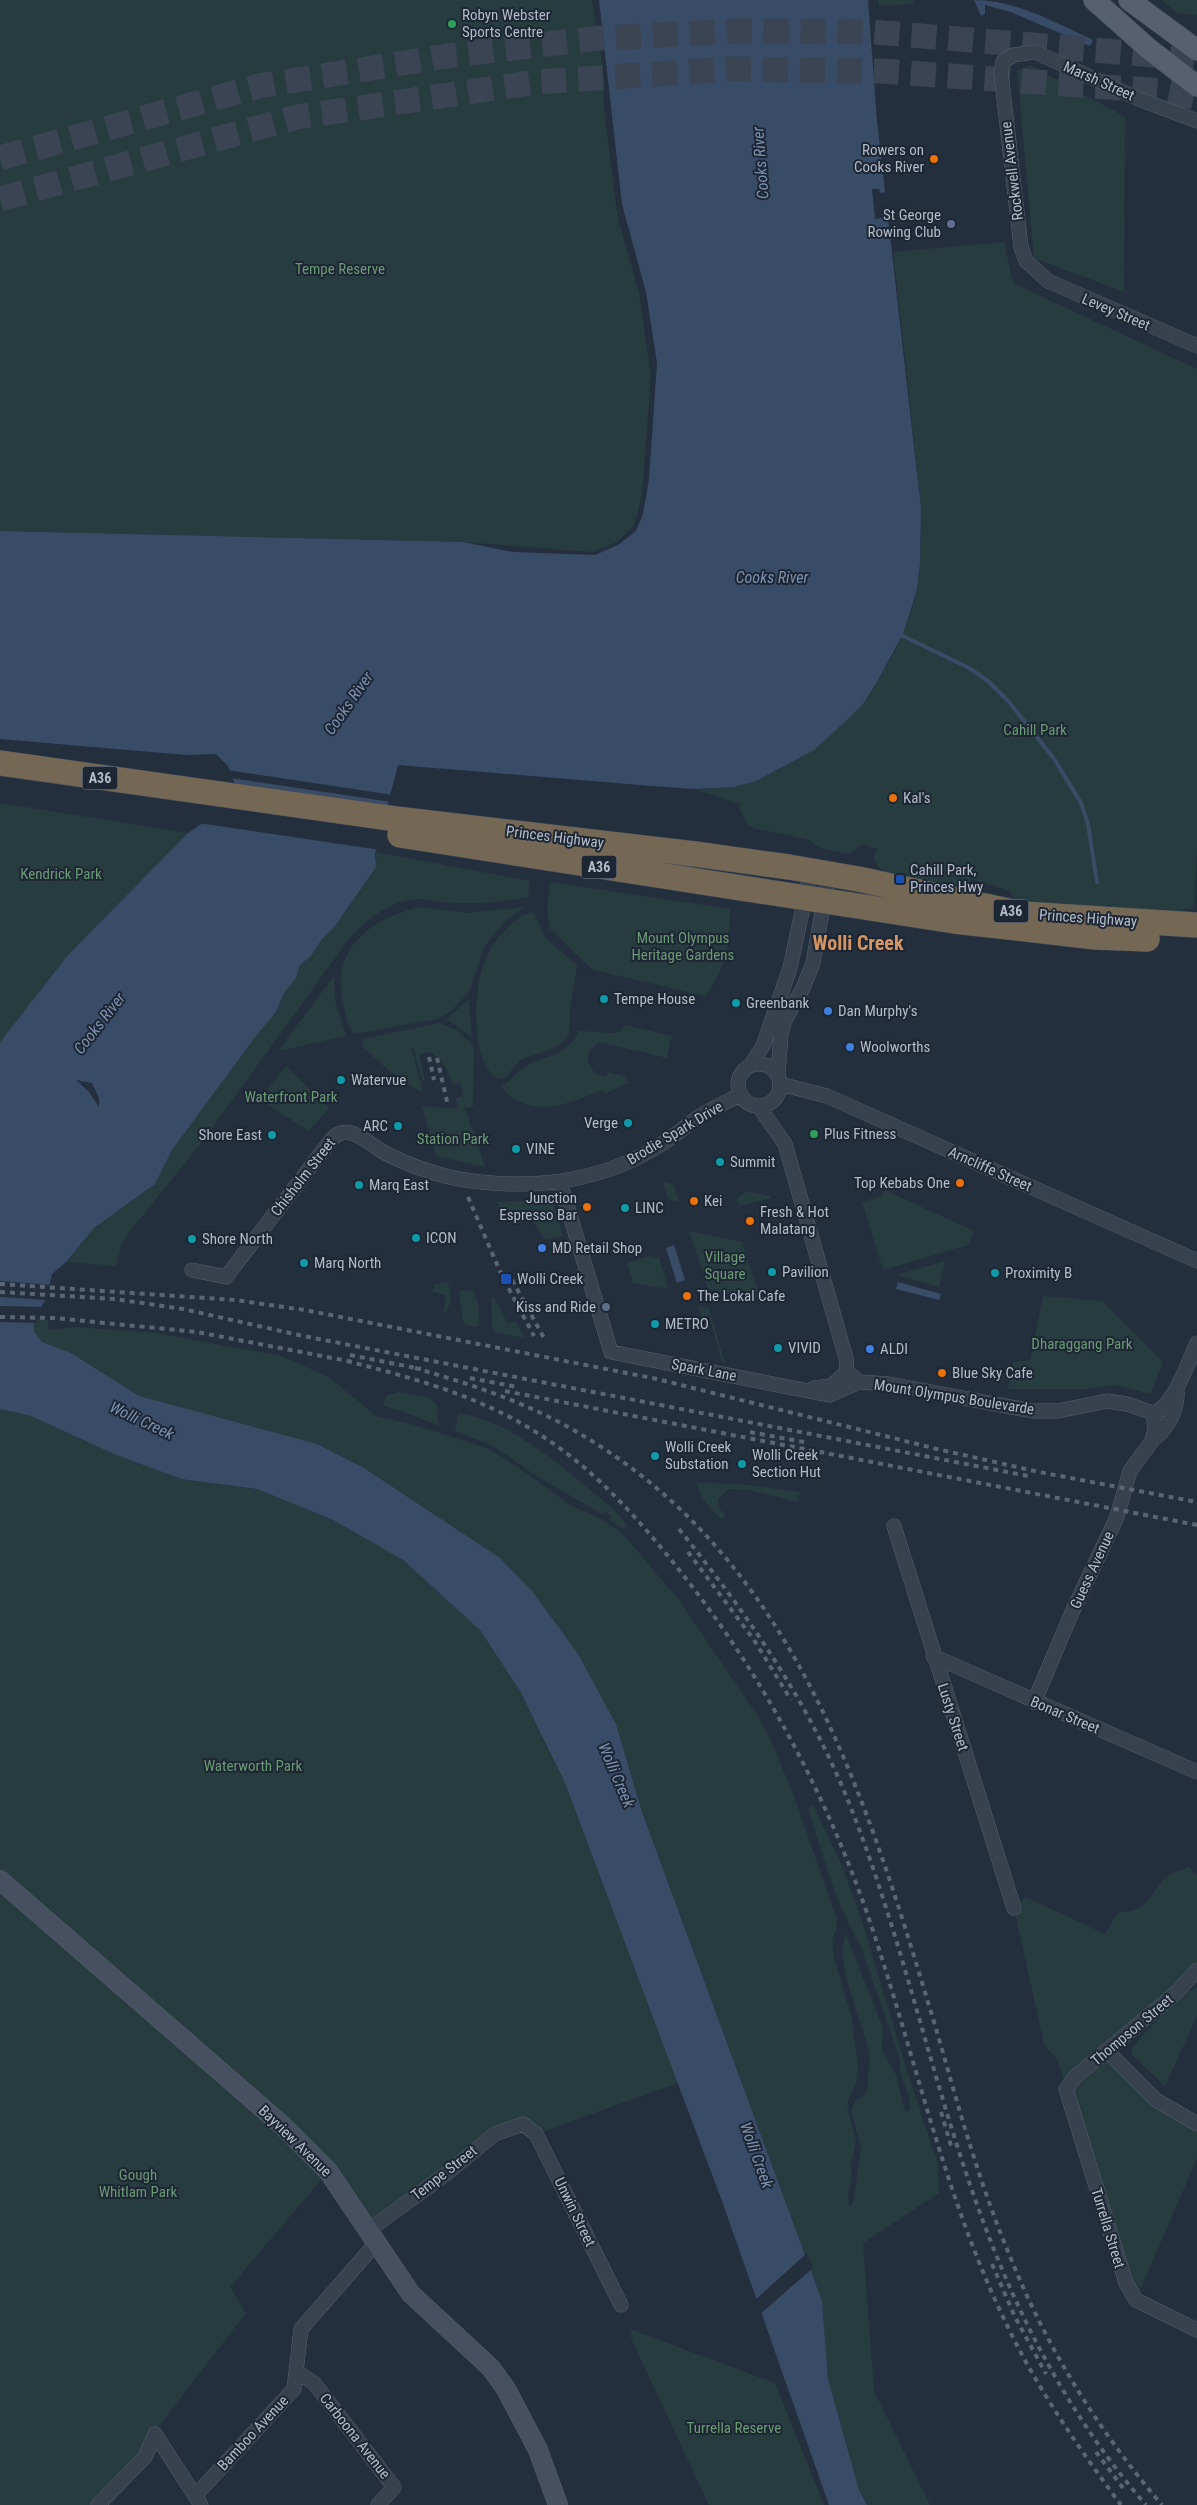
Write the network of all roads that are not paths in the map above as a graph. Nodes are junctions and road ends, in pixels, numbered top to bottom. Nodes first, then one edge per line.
1 (1094, 0) edge
2 (1129, 0) edge
3 (1197, 50) edge
4 (1003, 62) joint
5 (1197, 86) edge
6 (1197, 121) edge
7 (1038, 274) joint
8 (1197, 346) edge
9 (0, 764) edge
10 (0, 781) edge
11 (199, 800) junction
12 (395, 826) junction
13 (820, 872) junction
14 (814, 900) junction
15 (1197, 924) edge
16 (1197, 942) edge
17 (750, 1066) junction
18 (779, 1079) junction
19 (740, 1095) junction
20 (759, 1107) junction
21 (352, 1133) joint
22 (560, 1182) junction
23 (1197, 1261) edge
24 (192, 1270) dead end
25 (1197, 1343) edge
26 (847, 1372) junction
27 (859, 1382) junction
28 (797, 1388) junction
29 (1177, 1388) junction
30 (1153, 1413) junction
31 (1152, 1441) junction
32 (894, 1526) dead end
33 (934, 1656) junction
34 (1034, 1702) junction
35 (1197, 1772) edge
36 (0, 1880) edge
37 (1014, 1908) dead end
38 (1197, 1970) edge
39 (1108, 2052) junction
40 (1066, 2089) joint
41 (523, 2124) joint
42 (1197, 2124) edge
43 (373, 2236) junction
44 (621, 2305) dead end
45 (1197, 2330) edge
46 (297, 2372) junction
47 (198, 2500) edge
48 (98, 2505) edge
49 (378, 2505) edge
50 (558, 2505) edge

1 - 5 main road
2 - 3 main road
4 - 6 street, Marsh Street
4 - 7 street, Rockwell Avenue
7 - 8 street, Levey Street
9 - 11 highway, Princes Highway / A36
10 - 11 highway, Princes Highway / A36
11 - 12 highway, Princes Highway / A36
12 - 13 highway, Princes Highway / A36
12 - 14 highway, Princes Highway / A36
13 - 14 street
13 - 15 highway, Princes Highway / A36
14 - 16 highway, Princes Highway / A36
14 - 17 street
14 - 18 street
17 - 18 street
17 - 19 street
18 - 20 street
18 - 23 street, Arncliffe Street
19 - 20 street
19 - 22 street, Brodie Spark Drive
20 - 26 street
21 - 22 street, Brodie Spark Drive
21 - 24 street, Chisholm Street
22 - 28 street, Spark Lane
25 - 29 street, Guess Avenue
26 - 27 street, Mount Olympus Boulevarde
26 - 28 street, Spark Lane
27 - 28 street, Spark Lane
27 - 30 street, Mount Olympus Boulevarde
29 - 30 street, Guess Avenue
29 - 31 street, Guess Avenue
30 - 31 street
31 - 34 street, Guess Avenue
32 - 33 street, Lusty Street
33 - 34 street, Bonar Street
33 - 37 street, Lusty Street
34 - 35 street, Bonar Street
36 - 43 main road, Bayview Avenue
38 - 39 street, Thompson Street
39 - 40 street, Thompson Street
39 - 42 street
40 - 45 street, Turrella Street
41 - 43 street, Tempe Street
41 - 44 street, Unwin Street
43 - 46 street, Bamboo Avenue
43 - 50 main road, Bayview Avenue
46 - 47 street, Bamboo Avenue
46 - 49 street, Carboona Avenue
47 - 48 street

